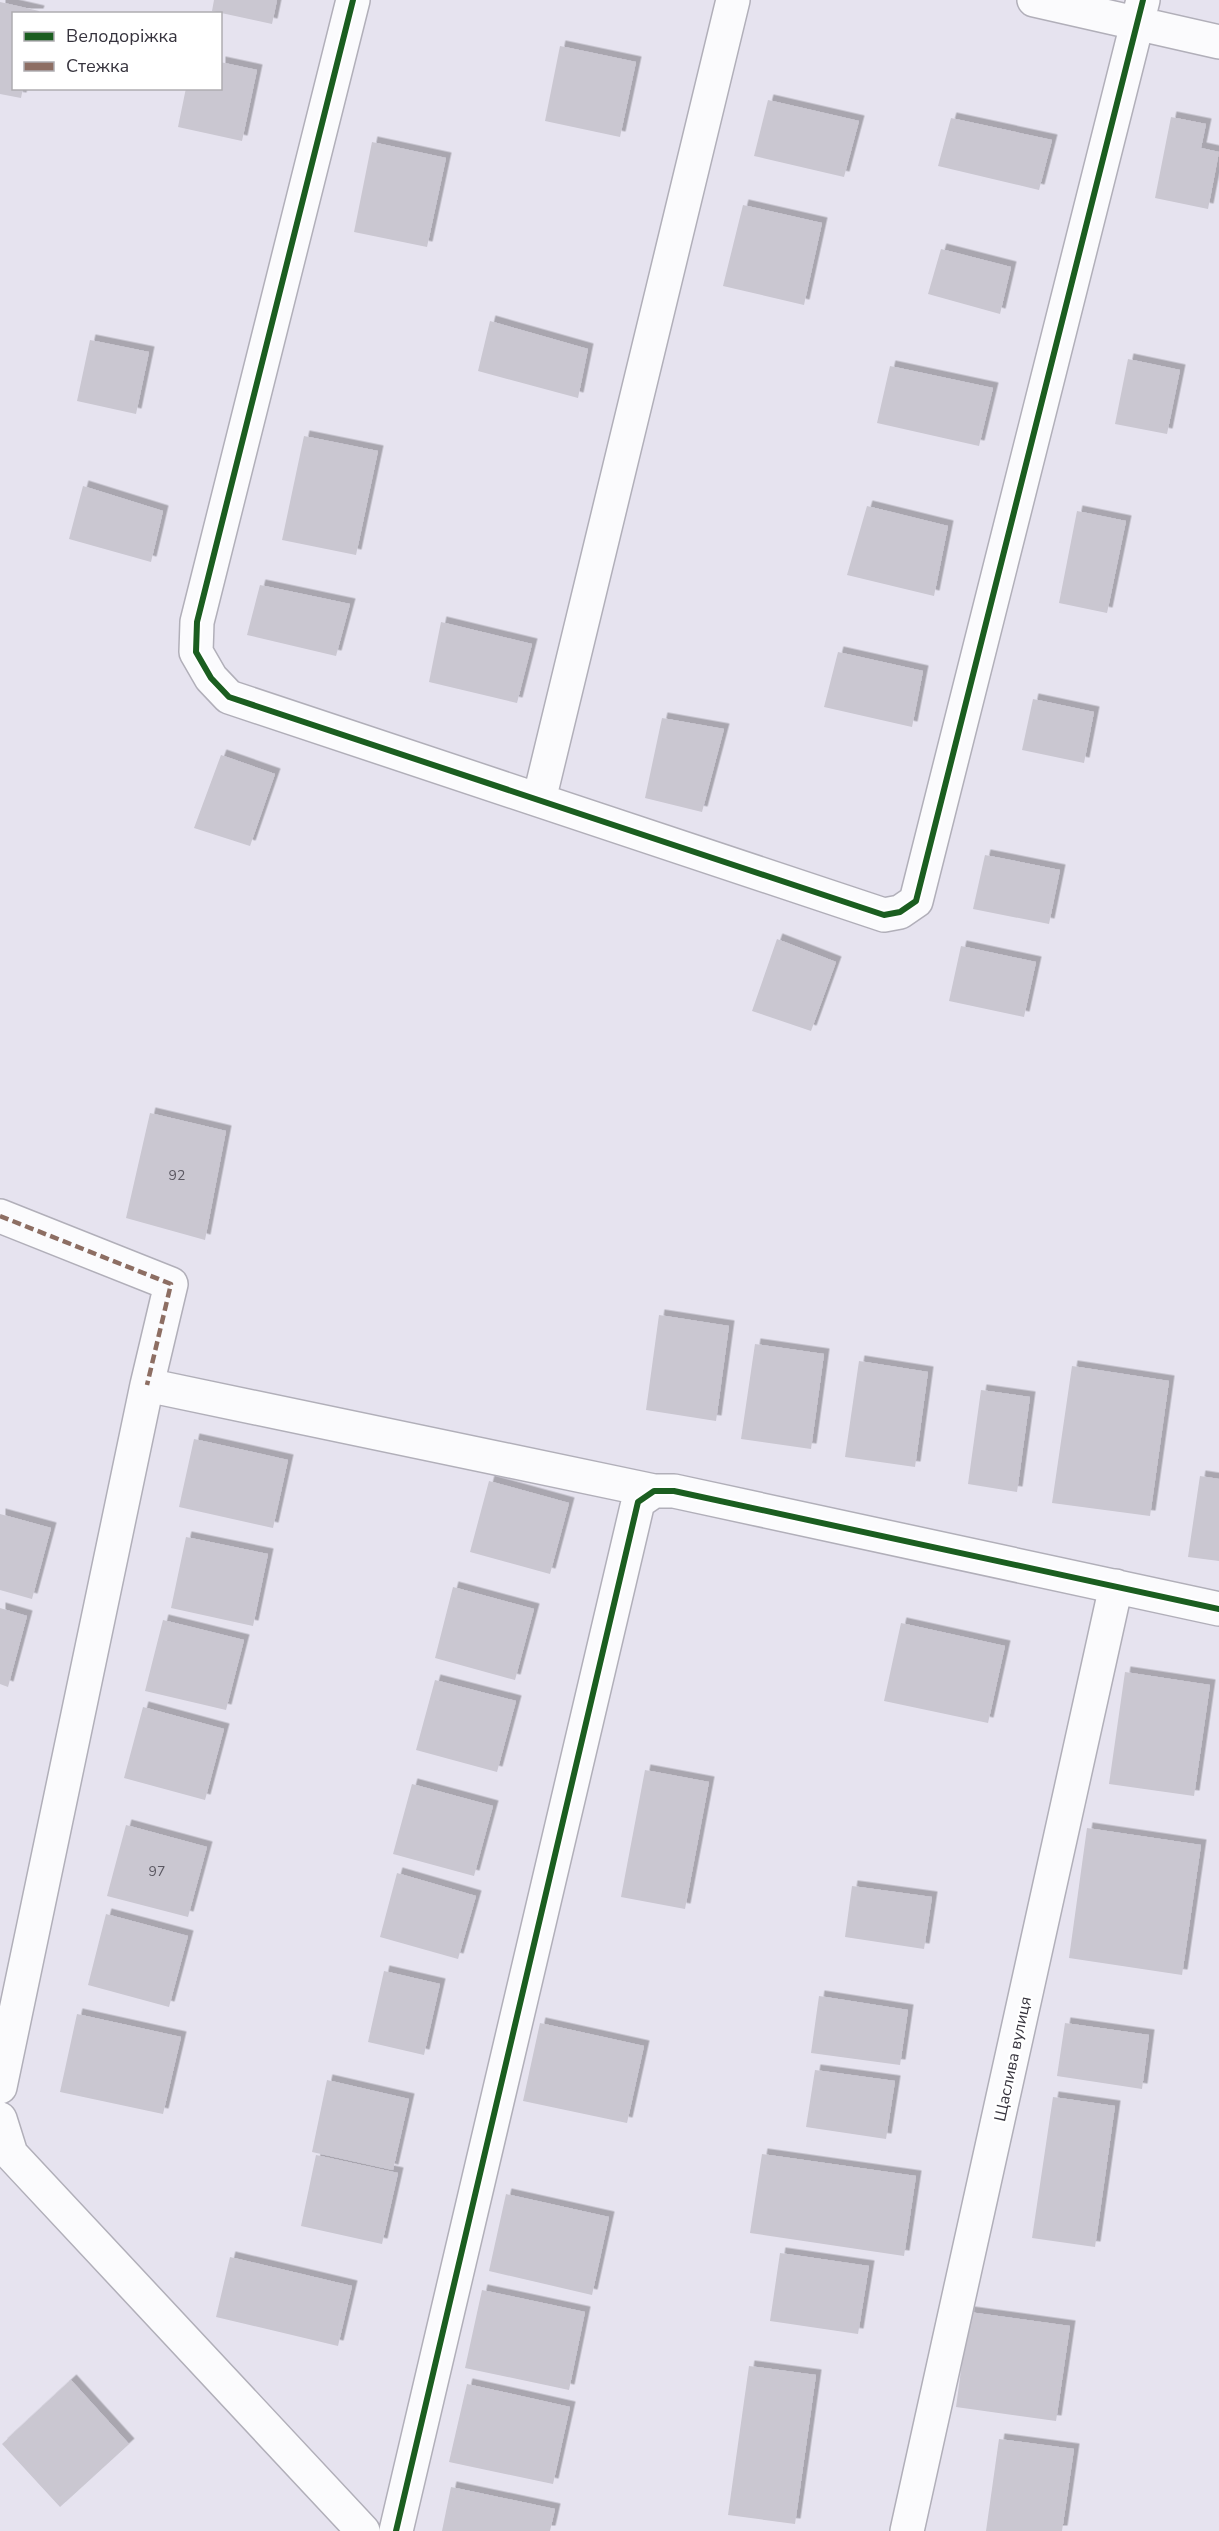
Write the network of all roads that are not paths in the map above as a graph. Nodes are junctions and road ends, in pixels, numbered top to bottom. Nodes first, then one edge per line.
1 (353, 0) edge
2 (733, 0) edge
3 (1034, 0) edge
4 (1140, 12) edge
5 (1219, 42) edge
6 (539, 800) junction
7 (0, 1216) edge
8 (147, 1385) junction
9 (654, 1491) junction
10 (1116, 1586) junction
11 (1219, 1609) edge
12 (0, 2087) edge
13 (0, 2119) edge
14 (363, 2531) edge
15 (396, 2531) edge
16 (908, 2531) edge

1 - 6 street
2 - 6 street
3 - 4 street
4 - 5 street
4 - 6 street
7 - 8 street
8 - 9 street
8 - 12 street
9 - 10 street
9 - 15 street
10 - 11 street
10 - 16 street, Щаслива вулиця
13 - 14 street

